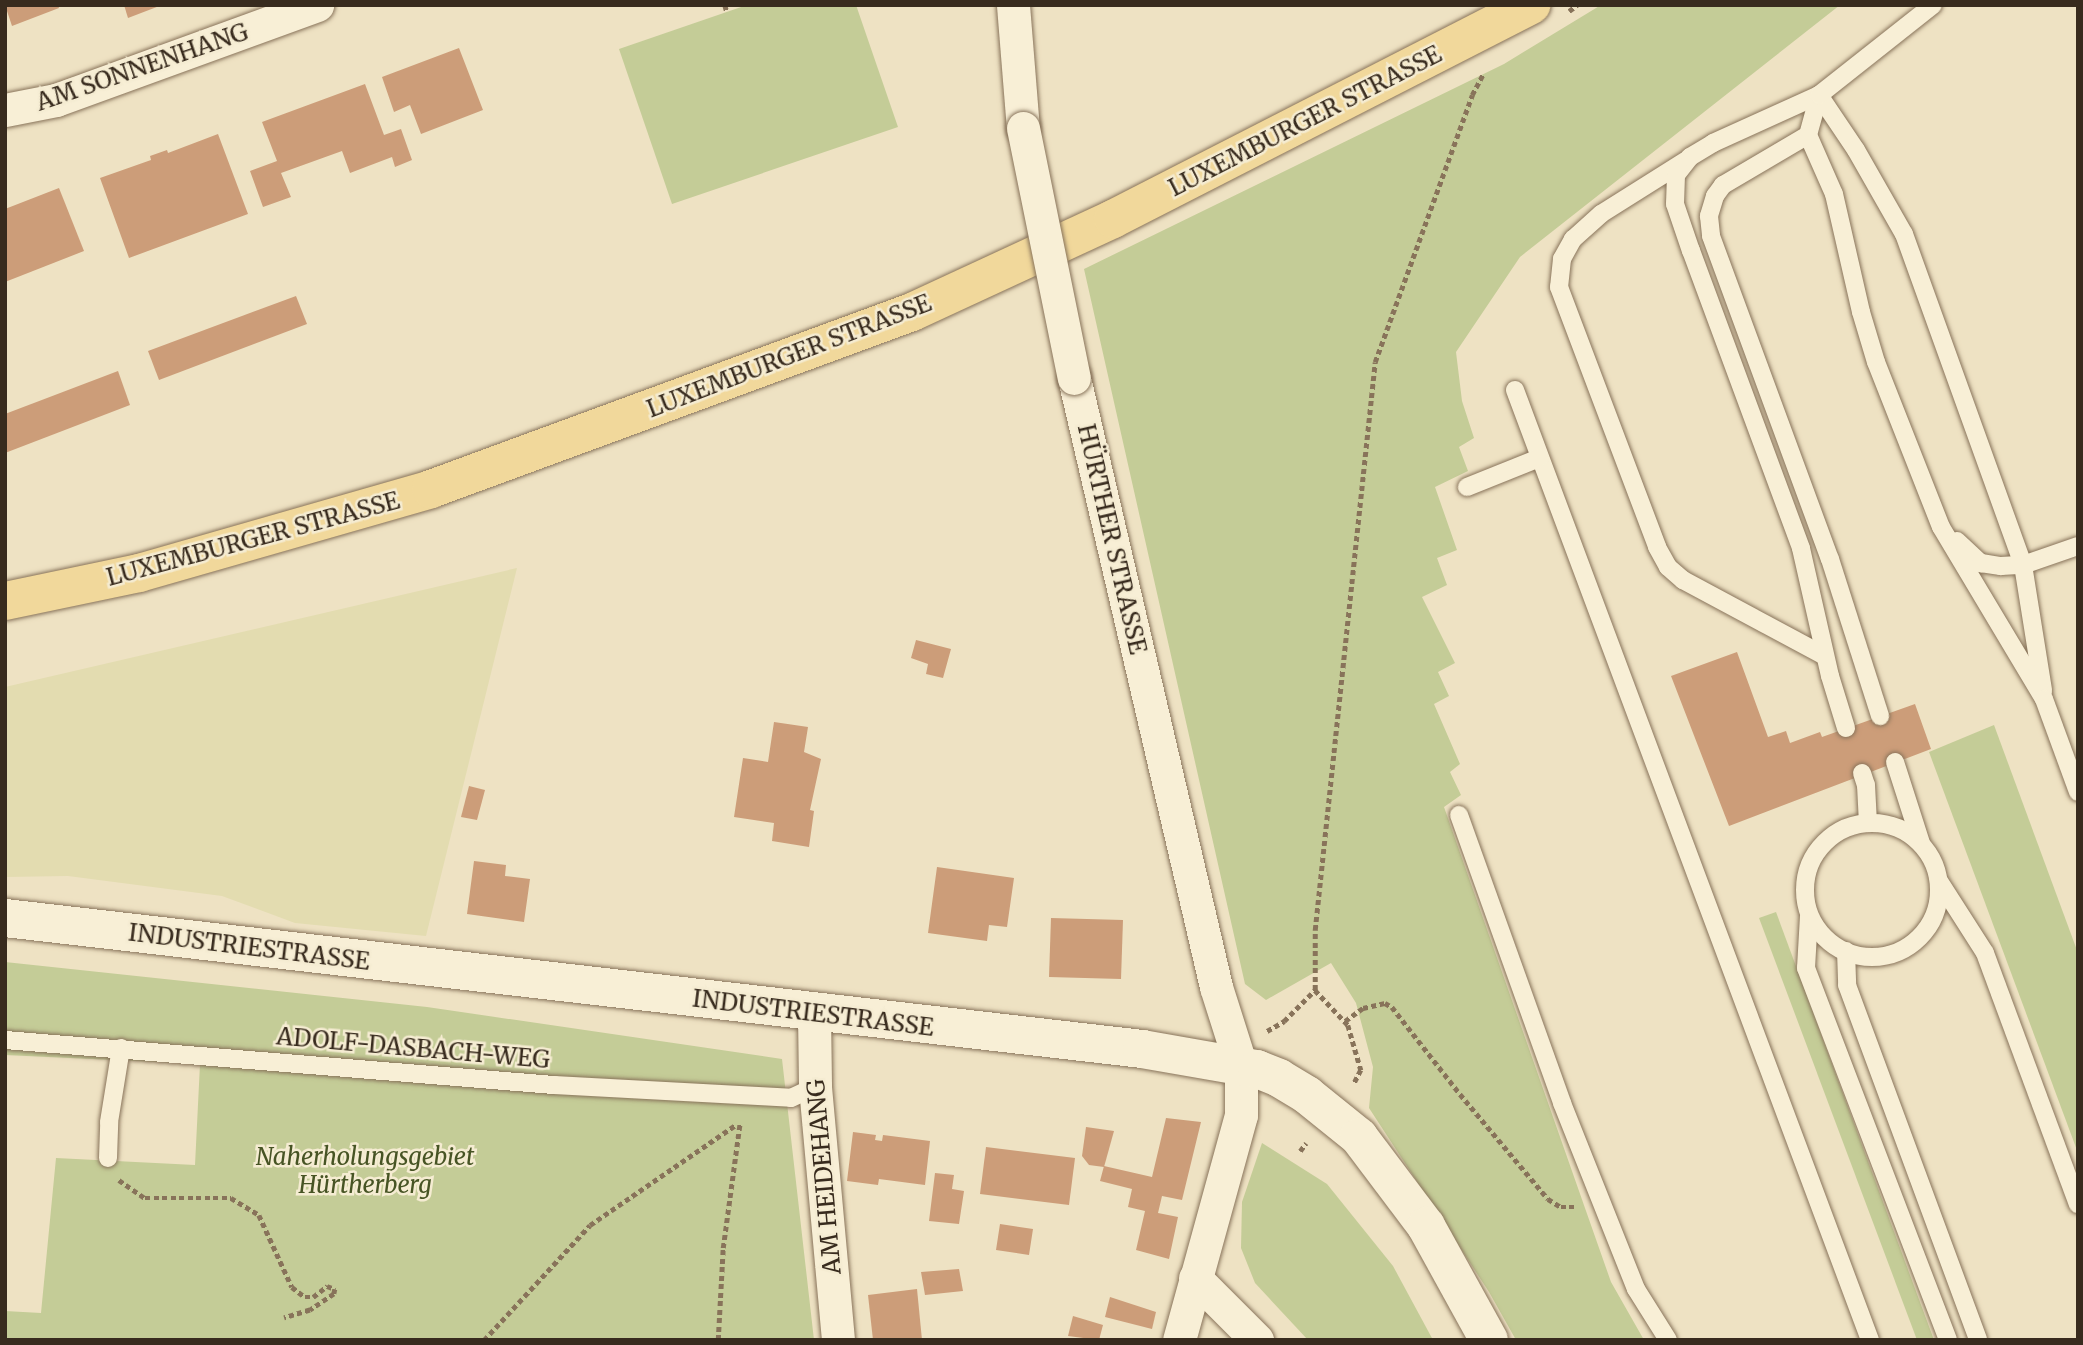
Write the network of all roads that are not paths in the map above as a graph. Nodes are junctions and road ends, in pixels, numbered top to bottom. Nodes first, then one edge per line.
1 (317, 5) edge
2 (1013, 5) edge
3 (1532, 5) edge
4 (1933, 5) edge
5 (1819, 95) junction
6 (5, 110) edge
7 (1808, 135) junction
8 (1690, 157) junction
9 (1515, 390) dead end
10 (1539, 458) junction
11 (1467, 487) dead end
12 (1941, 527) junction
13 (2078, 546) edge
14 (2023, 565) junction
15 (5, 601) edge
16 (1825, 656) junction
17 (2044, 699) junction
18 (1880, 716) dead end
19 (1846, 728) dead end
20 (1895, 762) dead end
21 (1862, 774) dead end
22 (2078, 792) edge
23 (1459, 815) dead end
24 (1868, 822) junction
25 (1921, 843) junction
26 (1938, 880) junction
27 (1809, 916) junction
28 (5, 918) edge
29 (1846, 951) junction
30 (814, 1013) junction
31 (5, 1040) edge
32 (121, 1048) junction
33 (1241, 1066) junction
34 (815, 1087) junction
35 (108, 1158) road end
36 (2078, 1204) edge
37 (1195, 1278) junction
38 (838, 1340) edge
39 (1179, 1340) edge
40 (1257, 1340) edge
41 (1489, 1340) edge
42 (1668, 1340) edge
43 (1870, 1340) edge
44 (1948, 1340) edge
45 (1978, 1340) edge

1 - 6 street, AM SONNENHANG
2 - 33 street, HÜRTHER STRASSE, bridge
3 - 15 main road, LUXEMBURGER STRASSE
4 - 5 lane
5 - 7 lane
5 - 8 lane
5 - 14 lane
7 - 12 lane
7 - 18 lane
8 - 16 lane
8 - 16 lane
9 - 10 lane
10 - 11 lane
10 - 43 lane
12 - 14 lane
12 - 17 lane
13 - 14 lane
14 - 17 lane
16 - 19 lane
17 - 22 lane
20 - 25 lane
21 - 24 lane
23 - 42 lane
24 - 25 lane
24 - 27 lane
25 - 26 lane
26 - 29 lane
26 - 36 lane
27 - 29 lane
27 - 44 lane
28 - 30 main road, INDUSTRIESTRASSE
29 - 45 lane
30 - 33 main road, INDUSTRIESTRASSE
30 - 34 street, AM HEIDEHANG
31 - 32 lane, ADOLF-DASBACH-WEG
32 - 34 lane, ADOLF-DASBACH-WEG
32 - 35 lane
33 - 37 street, HÜRTHER STRASSE
33 - 41 main road, INDUSTRIESTRASSE
34 - 38 street, AM HEIDEHANG
37 - 39 street, HÜRTHER STRASSE
37 - 40 street

